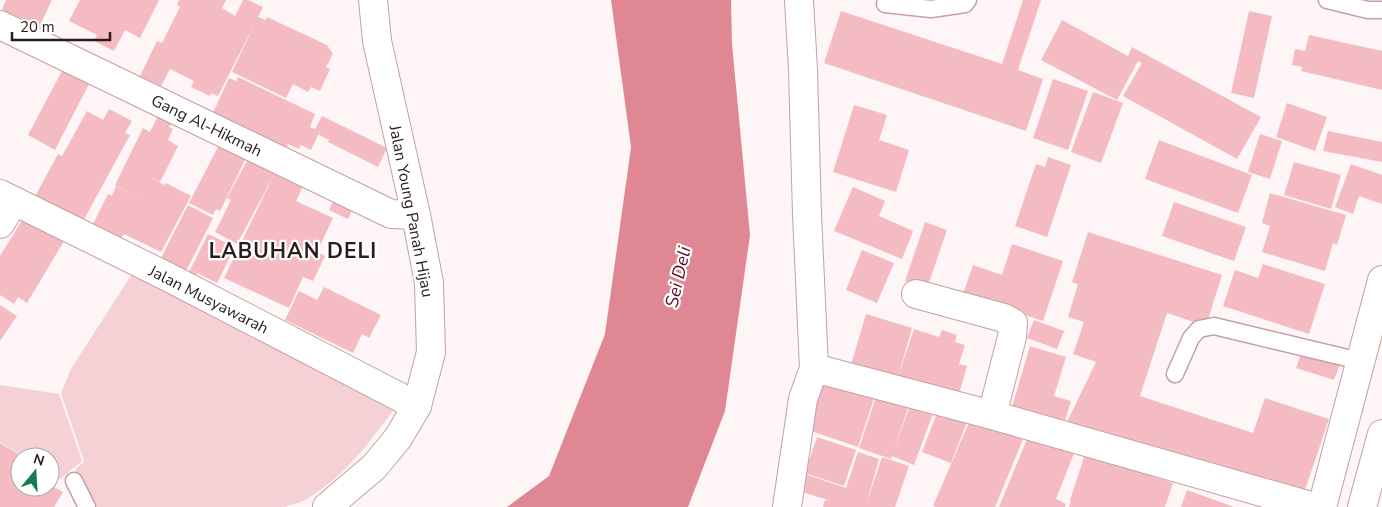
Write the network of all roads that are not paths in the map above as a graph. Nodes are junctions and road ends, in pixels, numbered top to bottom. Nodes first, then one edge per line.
1 (373, 0) edge
2 (799, 0) edge
3 (968, 0) edge
4 (1327, 0) edge
5 (885, 4) dead end
6 (1382, 10) edge
7 (0, 25) edge
8 (7, 198) edge
9 (416, 215) junction
10 (0, 224) edge
11 (1382, 280) edge
12 (916, 294) dead end
13 (1360, 361) junction
14 (814, 368) junction
15 (1175, 374) dead end
16 (417, 406) junction
17 (992, 415) junction
18 (1382, 434) edge
19 (74, 481) dead end
20 (87, 507) edge
21 (327, 507) edge
22 (787, 507) edge
23 (1314, 507) edge
24 (1322, 507) edge
25 (1362, 507) edge

1 - 9 main road, Jalan Young Panah Hijau
2 - 14 main road
3 - 5 lane
4 - 6 lane
7 - 9 main road, Gang Al-Hikmah
8 - 10 main road
8 - 16 main road, Jalan Musyawarah
9 - 16 main road, Jalan Young Panah Hijau
11 - 13 main road
12 - 17 main road
13 - 15 lane
13 - 24 main road
14 - 17 main road
14 - 22 main road
16 - 21 main road, Jalan Young Panah Hijau
17 - 23 main road
18 - 25 main road
19 - 20 lane

